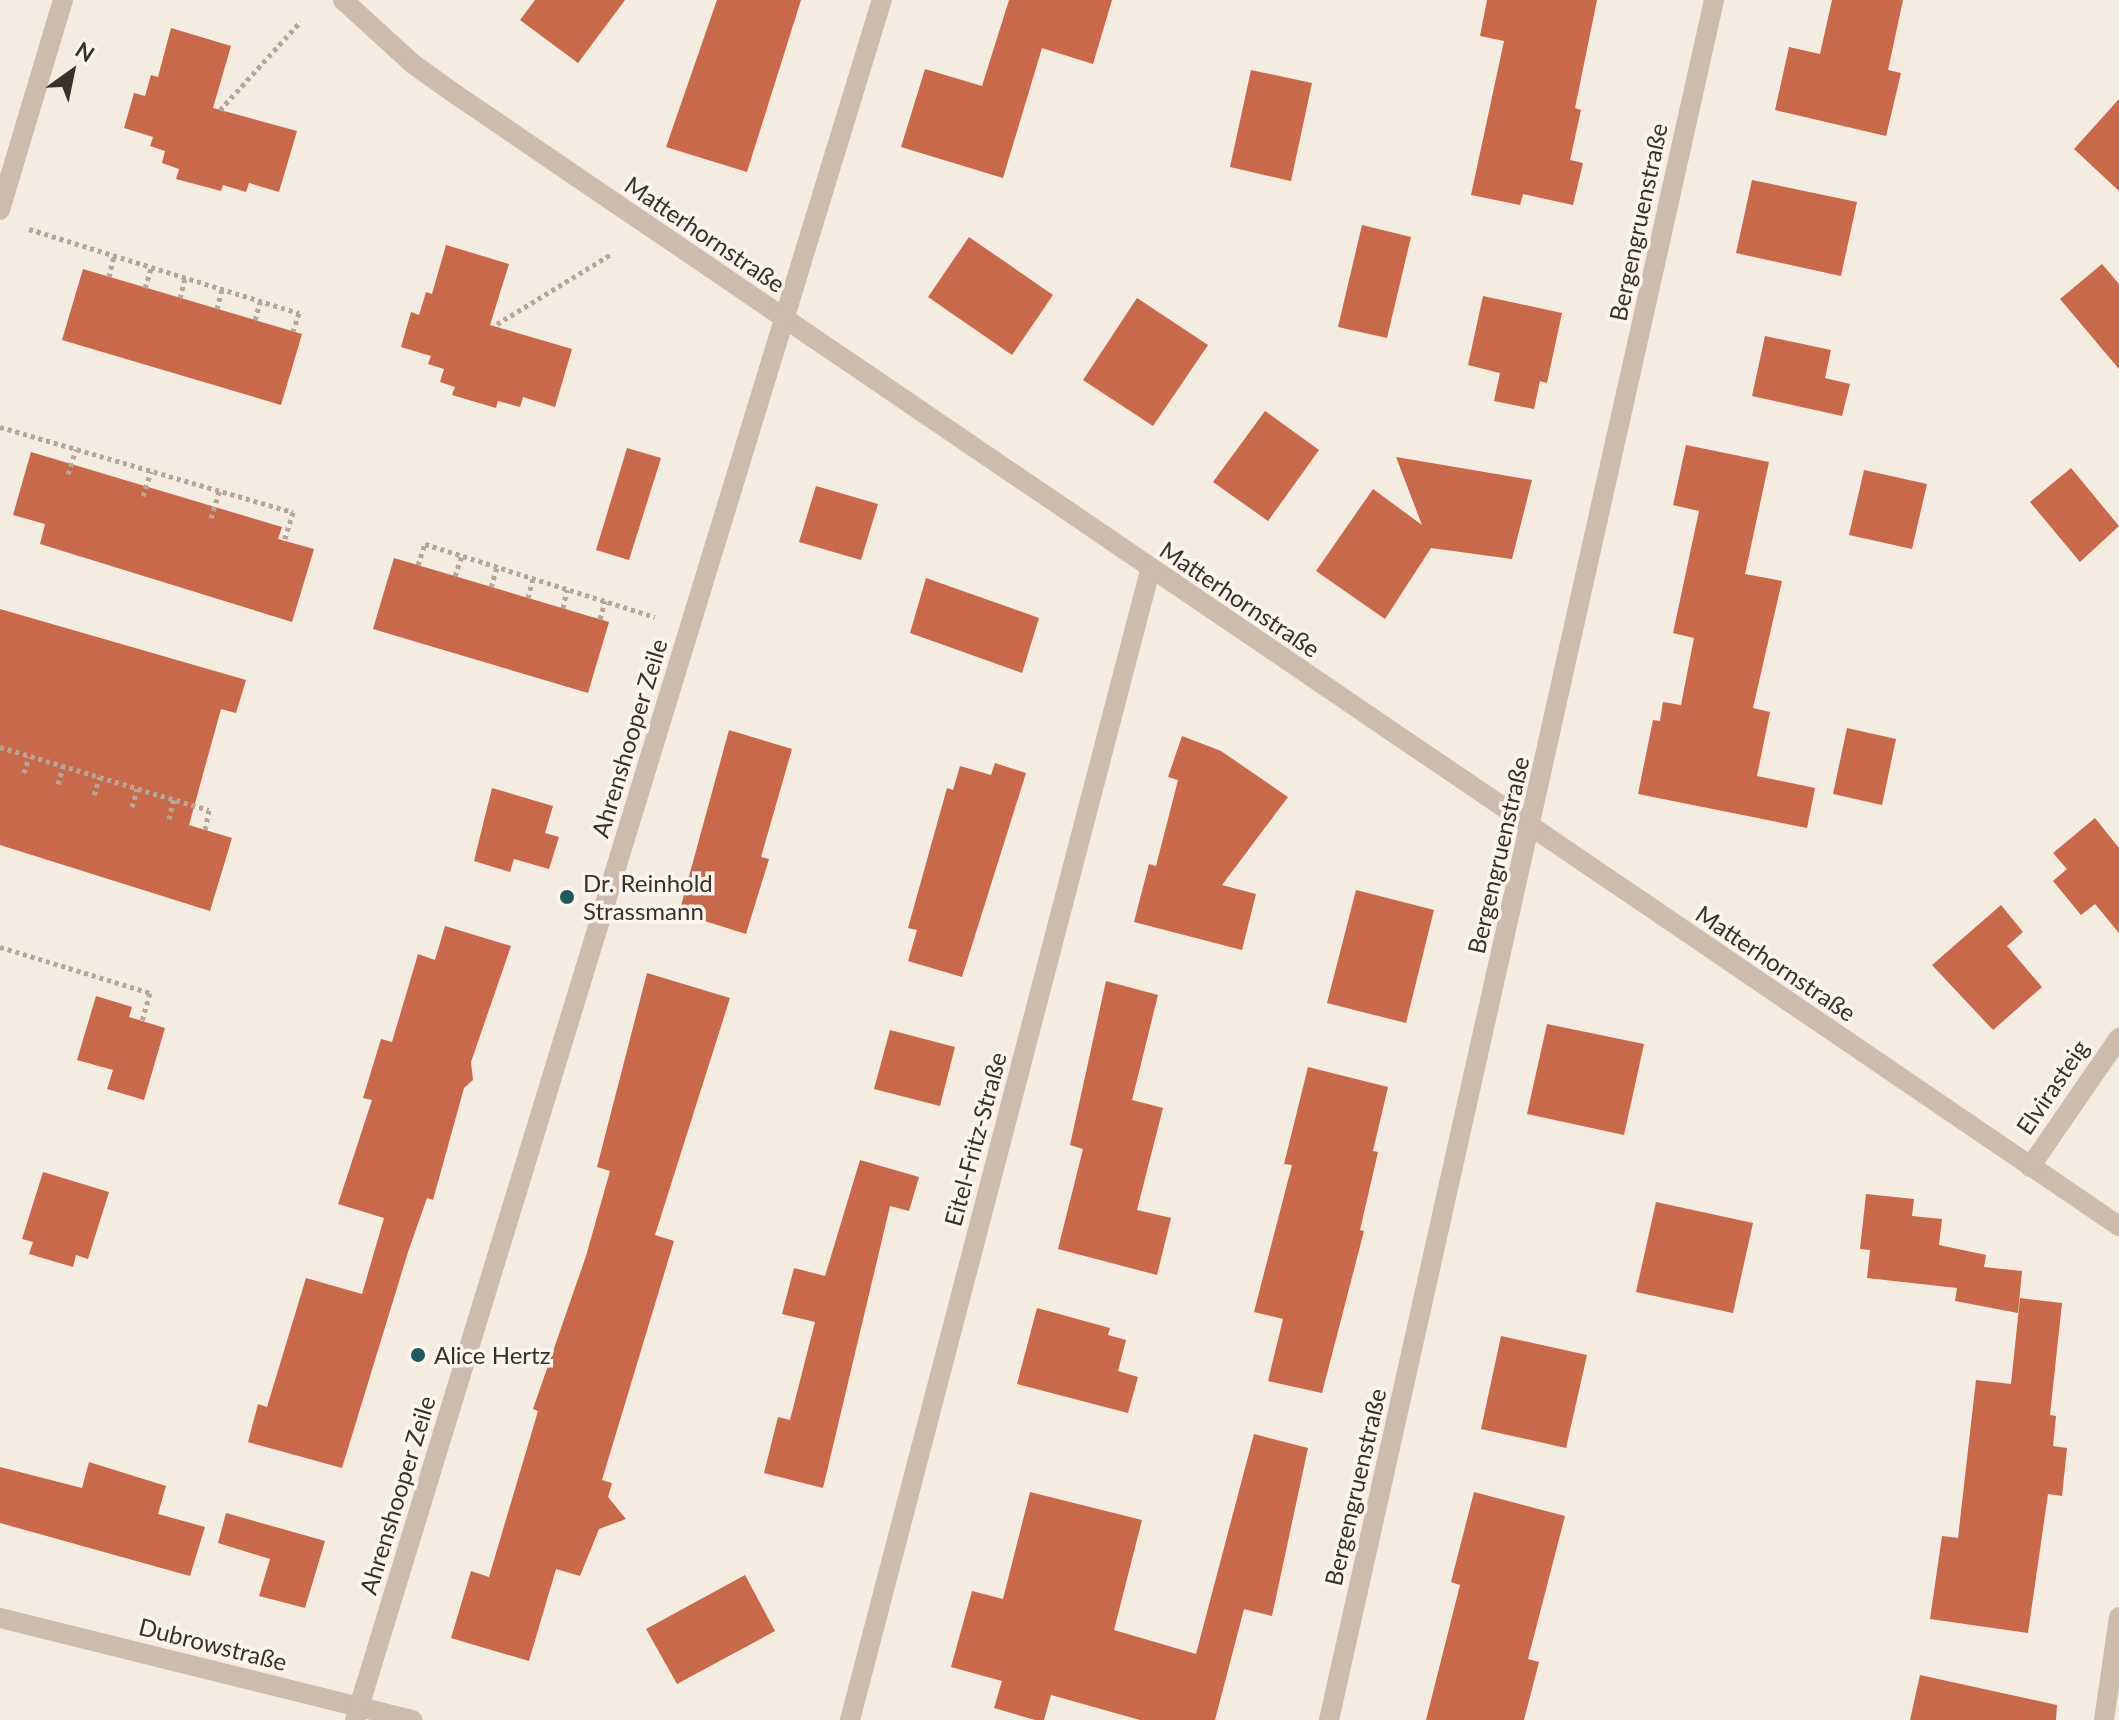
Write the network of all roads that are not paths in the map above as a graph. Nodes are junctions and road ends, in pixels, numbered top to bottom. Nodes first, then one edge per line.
1 (63, 0) edge
2 (343, 0) edge
3 (882, 0) edge
4 (1714, 0) edge
5 (0, 210) edge
6 (785, 318) junction
7 (1150, 571) junction
8 (1531, 826) junction
9 (2119, 1038) edge
10 (2030, 1167) junction
11 (2119, 1226) edge
12 (2119, 1617) edge
13 (0, 1618) edge
14 (357, 1713) edge
15 (413, 1720) edge
16 (850, 1720) edge
17 (1329, 1720) edge
18 (2104, 1720) edge

1 - 5 street
2 - 6 street, Matterhornstraße
3 - 6 street, Ahrenshooper Zeile
4 - 8 street, Bergengruenstraße
6 - 7 street, Matterhornstraße
6 - 14 street, Ahrenshooper Zeile
7 - 8 street, Matterhornstraße
7 - 16 street, Eitel-Fritz-Straße
8 - 10 street, Matterhornstraße
8 - 17 street, Bergengruenstraße
9 - 10 street, Elvirasteig
10 - 11 street, Matterhornstraße
12 - 18 street
13 - 14 street, Dubrowstraße
14 - 15 street, Dubrowstraße

